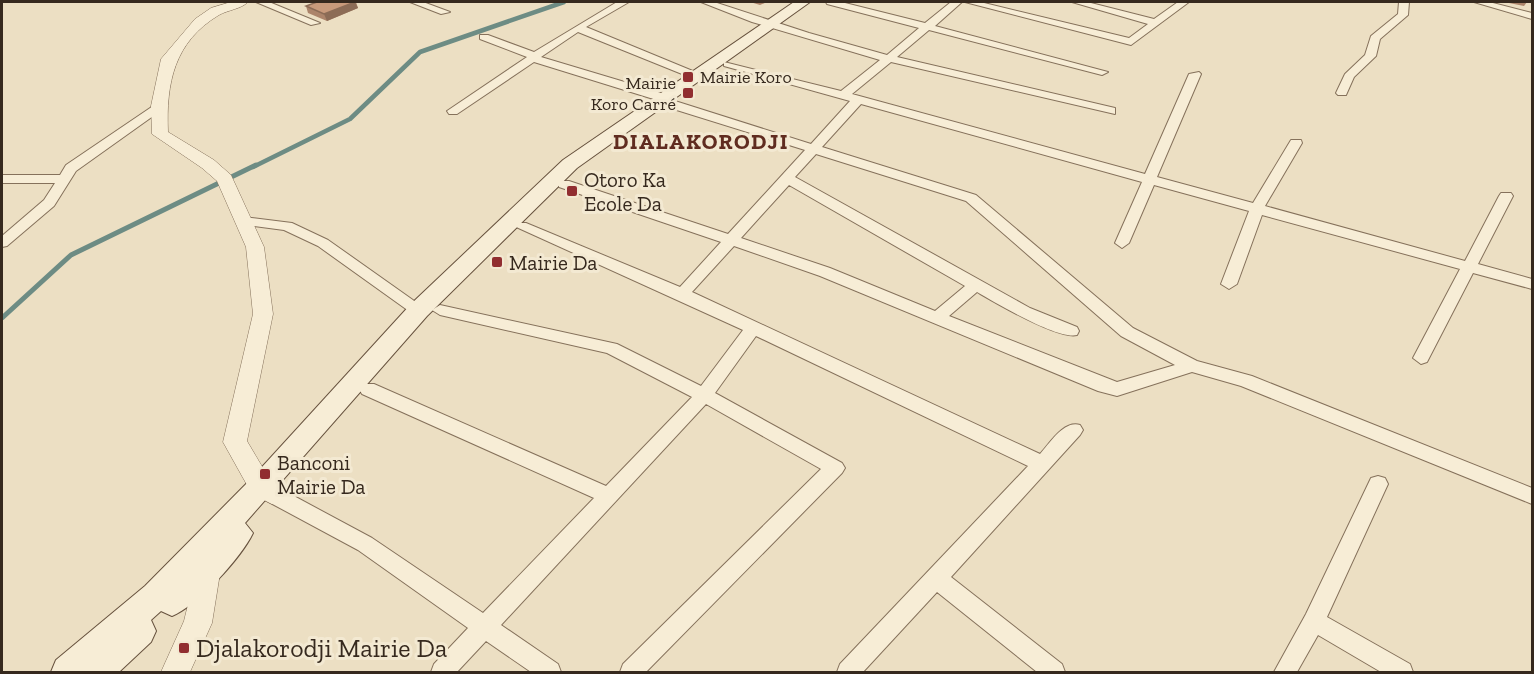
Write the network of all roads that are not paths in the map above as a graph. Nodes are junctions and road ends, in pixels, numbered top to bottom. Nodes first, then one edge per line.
1 (242, 2) edge
2 (261, 2) edge
3 (415, 2) edge
4 (624, 2) edge
5 (706, 2) edge
6 (803, 2) edge
7 (815, 2) edge
8 (831, 2) edge
9 (957, 2) edge
10 (970, 2) edge
11 (1077, 2) edge
12 (1184, 2) edge
13 (1404, 2) edge
14 (1479, 2) edge
15 (445, 12) dead end
16 (1533, 16) edge
17 (315, 23) dead end
18 (1156, 23) junction
19 (774, 27) junction
20 (926, 27) junction
21 (577, 28) junction
22 (484, 37) dead end
23 (534, 57) junction
24 (886, 60) junction
25 (728, 64) junction
26 (1102, 72) dead end
27 (1195, 74) dead end
28 (696, 76) junction
29 (1342, 93) dead end
30 (843, 96) junction
31 (858, 100) junction
32 (668, 101) junction
33 (159, 106) junction
34 (453, 111) dead end
35 (1110, 111) dead end
36 (1296, 143) dead end
37 (814, 149) junction
38 (787, 178) junction
39 (2, 179) edge
40 (62, 179) junction
41 (1150, 180) junction
42 (564, 184) junction
43 (1506, 196) dead end
44 (1257, 209) junction
45 (243, 221) junction
46 (521, 226) junction
47 (731, 240) junction
48 (2, 243) edge
49 (1122, 243) dead end
50 (1468, 266) junction
51 (1229, 284) dead end
52 (1533, 284) edge
53 (976, 285) junction
54 (682, 294) junction
55 (429, 310) junction
56 (936, 319) junction
57 (753, 328) junction
58 (1071, 331) dead end
59 (1421, 358) dead end
60 (1192, 366) junction
61 (368, 388) junction
62 (704, 395) junction
63 (1074, 430) dead end
64 (1042, 464) junction
65 (1378, 484) dead end
66 (267, 491) junction
67 (609, 496) junction
68 (1533, 496) edge
69 (218, 532) junction
70 (207, 568) junction
71 (936, 578) junction
72 (1314, 621) junction
73 (485, 627) junction
74 (68, 672) edge
75 (95, 672) edge
76 (175, 672) edge
77 (442, 672) edge
78 (550, 672) edge
79 (631, 672) edge
80 (848, 672) edge
81 (1054, 672) edge
82 (1285, 672) edge
83 (1402, 672) edge

1 - 33 street
2 - 17 street
3 - 15 street
4 - 21 street
5 - 19 street
6 - 19 main road
7 - 19 main road
8 - 20 street
9 - 20 street
10 - 18 street
11 - 18 street
12 - 18 street
13 - 29 street
14 - 16 street
19 - 24 street
19 - 25 main road
19 - 28 main road
20 - 24 street
20 - 26 street
21 - 23 street
21 - 28 street
22 - 23 street
23 - 32 street
23 - 34 street
24 - 30 street
24 - 35 street
25 - 30 street
25 - 32 main road
27 - 41 street
28 - 32 main road
30 - 31 street
31 - 37 street
31 - 41 street
32 - 37 street
32 - 42 main road
32 - 55 main road
33 - 40 street
33 - 45 street
36 - 44 street
37 - 38 street
37 - 60 street
38 - 47 street
38 - 53 street
39 - 40 street
40 - 48 street
41 - 44 street
41 - 49 street
42 - 46 main road
42 - 47 street
43 - 50 street
44 - 50 street
44 - 51 street
45 - 55 street
45 - 66 street
46 - 54 street
46 - 55 main road
47 - 54 street
47 - 56 street
50 - 52 street
50 - 59 street
53 - 56 street
53 - 58 street
54 - 57 street
55 - 61 main road
55 - 62 street
55 - 66 main road
56 - 60 street
57 - 62 street
57 - 64 street
60 - 68 street
61 - 66 main road
61 - 67 street
62 - 67 street
62 - 79 street
63 - 64 street
64 - 71 street
65 - 72 street
66 - 69 main road
66 - 70 main road
66 - 73 street
67 - 73 street
69 - 70 street
69 - 74 main road
70 - 75 main road
70 - 76 street
71 - 80 street
71 - 81 street
72 - 82 street
72 - 83 street
73 - 77 street
73 - 78 street

